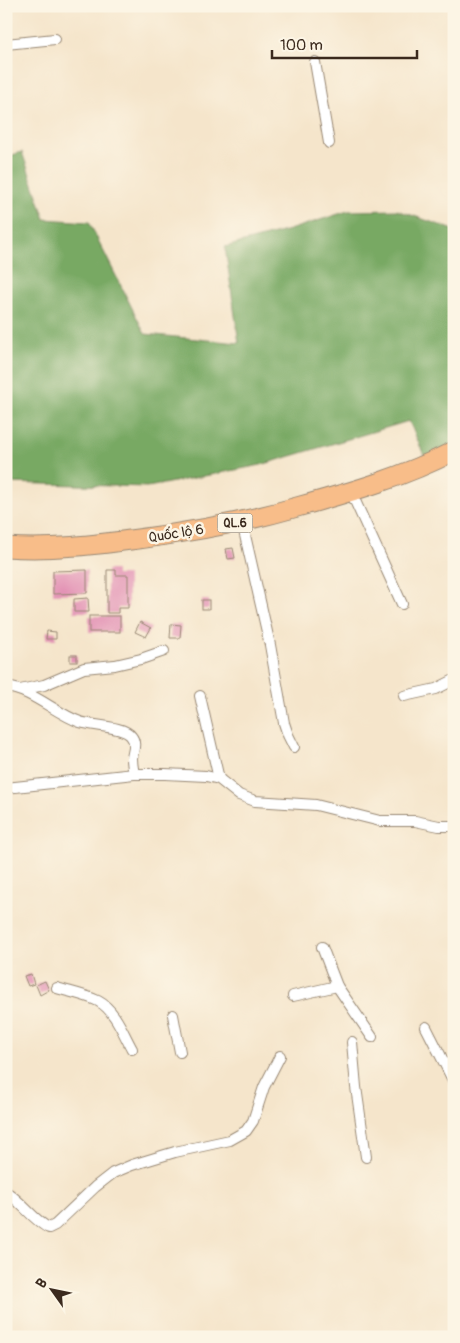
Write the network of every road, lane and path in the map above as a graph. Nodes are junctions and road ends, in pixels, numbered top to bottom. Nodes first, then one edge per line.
1 (55, 39) dead end
2 (6, 44) edge
3 (315, 62) dead end
4 (329, 143) dead end
5 (454, 451) edge
6 (351, 492) junction
7 (242, 522) junction
8 (6, 547) edge
9 (402, 604) dead end
10 (164, 651) dead end
11 (6, 678) edge
12 (454, 680) edge
13 (13, 688) edge
14 (200, 696) dead end
15 (404, 696) dead end
16 (294, 748) dead end
17 (134, 774) junction
18 (219, 779) junction
19 (6, 788) edge
20 (454, 826) edge
21 (322, 947) dead end
22 (337, 986) junction
23 (57, 988) dead end
24 (293, 996) dead end
25 (173, 1015) dead end
26 (426, 1027) dead end
27 (372, 1037) dead end
28 (352, 1042) dead end
29 (132, 1049) dead end
30 (180, 1052) dead end
31 (280, 1056) dead end
32 (454, 1082) edge
33 (366, 1157) dead end
34 (6, 1192) edge

1 - 2 street
3 - 4 street
5 - 6 highway, Quốc lộ 6 / QL.6
6 - 7 highway, Quốc lộ 6 / QL.6
6 - 9 street
7 - 8 highway, Quốc lộ 6 / QL.6
7 - 16 street
10 - 13 street
11 - 13 street
12 - 15 street
13 - 17 street
14 - 18 street
17 - 18 street
17 - 19 street
18 - 20 street
21 - 22 street
22 - 24 street
22 - 27 street
23 - 29 street
25 - 30 street
26 - 32 street
28 - 33 street
31 - 34 street

